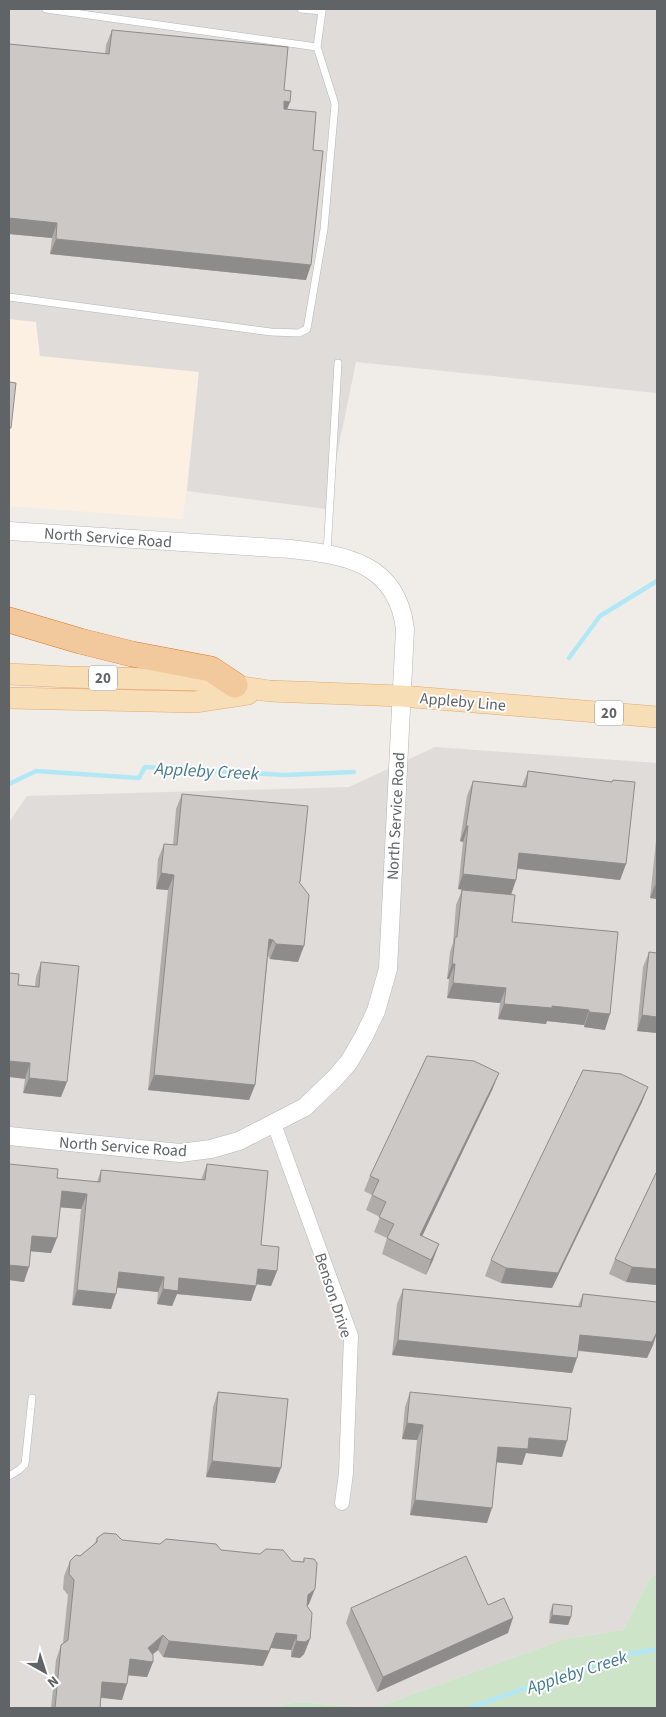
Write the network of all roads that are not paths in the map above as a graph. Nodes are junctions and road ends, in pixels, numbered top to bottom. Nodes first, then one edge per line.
1 (46, 9) edge
2 (301, 9) edge
3 (317, 47) junction
4 (9, 297) edge
5 (338, 364) dead end
6 (9, 530) edge
7 (326, 553) junction
8 (9, 620) edge
9 (9, 674) edge
10 (235, 685) junction
11 (269, 691) junction
12 (401, 696) junction
13 (9, 698) edge
14 (657, 716) edge
15 (274, 1124) junction
16 (9, 1136) edge
17 (32, 1398) dead end
18 (9, 1476) edge
19 (342, 1503) dead end

1 - 3 lane
2 - 3 lane
3 - 4 lane
5 - 7 lane
6 - 7 street, North Service Road
7 - 12 street, North Service Road
8 - 10 highway
9 - 10 main road, Appleby Line / 20
10 - 11 main road, Appleby Line / 20
11 - 12 main road, Appleby Line / 20
11 - 13 main road, Appleby Line / 20
12 - 14 main road, Appleby Line / 20
12 - 15 street, North Service Road
15 - 16 street, North Service Road
15 - 19 street, Benson Drive
17 - 18 lane

